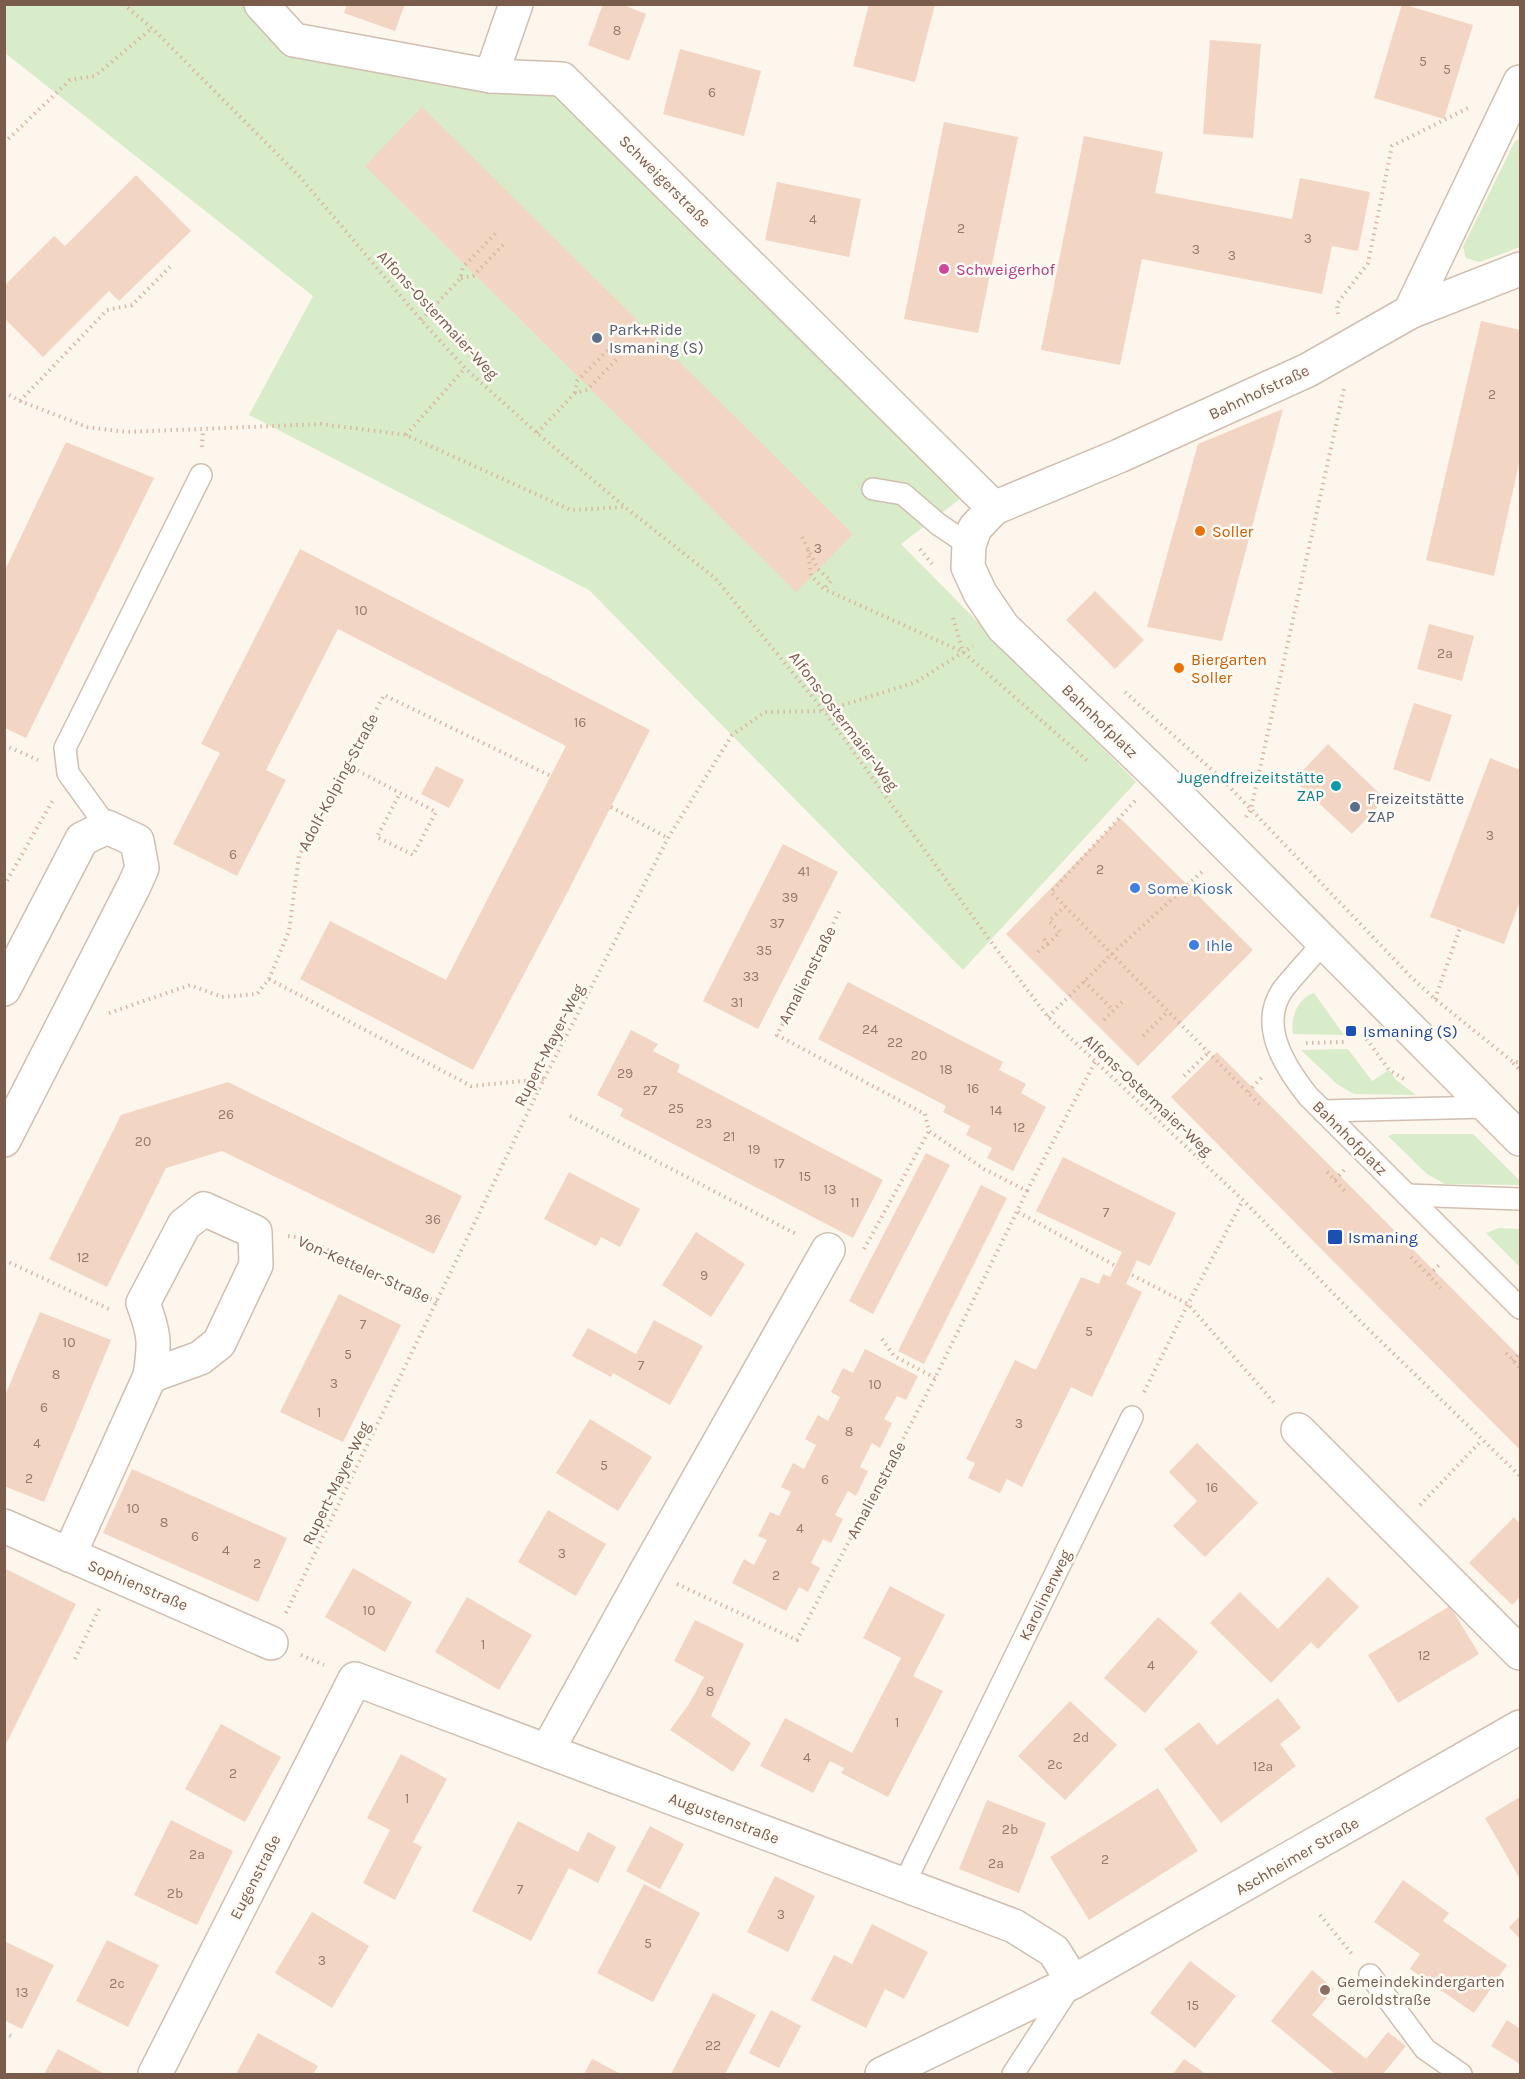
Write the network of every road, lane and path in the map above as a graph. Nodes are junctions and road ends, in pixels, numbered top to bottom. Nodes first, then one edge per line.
1 (123, 4) edge
2 (261, 4) edge
3 (516, 4) edge
4 (152, 28) junction
5 (491, 76) junction
6 (1521, 82) edge
7 (1471, 106) dead end
8 (4, 143) edge
9 (497, 232) dead end
10 (504, 244) dead end
11 (171, 267) dead end
12 (1521, 269) edge
13 (460, 279) junction
14 (1410, 312) junction
15 (421, 320) junction
16 (612, 346) dead end
17 (1341, 352) junction
18 (617, 359) dead end
19 (465, 368) junction
20 (4, 392) edge
21 (575, 393) junction
22 (20, 400) junction
23 (537, 433) junction
24 (406, 435) junction
25 (201, 475) dead end
26 (873, 489) dead end
27 (625, 507) junction
28 (994, 508) junction
29 (802, 537) dead end
30 (913, 540) dead end
31 (969, 545) junction
32 (808, 550) dead end
33 (933, 566) dead end
34 (824, 589) junction
35 (950, 608) dead end
36 (1003, 627) junction
37 (963, 652) junction
38 (1123, 690) dead end
39 (824, 711) junction
40 (347, 765) junction
41 (1099, 770) dead end
42 (68, 773) junction
43 (550, 776) dead end
44 (1159, 777) junction
45 (400, 793) junction
46 (1126, 794) dead end
47 (1135, 802) junction
48 (611, 807) dead end
49 (1143, 809) dead end
50 (1251, 809) junction
51 (107, 827) junction
52 (668, 838) junction
53 (1217, 858) junction
54 (1197, 861) dead end
55 (4, 886) edge
56 (1065, 906) junction
57 (840, 910) dead end
58 (1460, 928) dead end
59 (1056, 935) dead end
60 (1324, 942) junction
61 (1047, 943) junction
62 (1038, 952) dead end
63 (1112, 954) junction
64 (269, 980) junction
65 (1084, 981) junction
66 (4, 989) edge
67 (1435, 999) junction
68 (1122, 1002) dead end
69 (1113, 1010) junction
70 (1168, 1011) junction
71 (1048, 1017) junction
72 (1104, 1020) dead end
73 (60, 1029) junction
74 (1143, 1036) dead end
75 (1209, 1052) junction
76 (1095, 1062) junction
77 (1513, 1062) junction
78 (1521, 1062) edge
79 (1521, 1070) edge
80 (1184, 1076) dead end
81 (544, 1080) junction
82 (1262, 1107) dead end
83 (1488, 1107) junction
84 (1323, 1111) junction
85 (570, 1116) dead end
86 (929, 1131) junction
87 (1521, 1139) edge
88 (4, 1140) edge
89 (1327, 1172) dead end
90 (1027, 1191) junction
91 (1346, 1191) dead end
92 (1407, 1195) junction
93 (1521, 1199) edge
94 (1243, 1200) junction
95 (1018, 1212) junction
96 (255, 1232) junction
97 (828, 1251) junction
98 (1411, 1257) dead end
99 (4, 1260) edge
100 (1114, 1265) dead end
101 (1132, 1275) dead end
102 (1442, 1288) dead end
103 (1510, 1288) edge
104 (437, 1302) junction
105 (1188, 1304) junction
106 (1521, 1308) edge
107 (153, 1330) junction
108 (882, 1339) dead end
109 (1506, 1353) dead end
110 (1521, 1353) edge
111 (1513, 1361) junction
112 (1521, 1368) edge
113 (150, 1376) junction
114 (935, 1378) junction
115 (1132, 1417) joint
116 (1298, 1430) joint
117 (1482, 1440) junction
118 (1521, 1476) edge
119 (4, 1526) edge
120 (1397, 1530) junction
121 (69, 1555) junction
122 (647, 1570) junction
123 (116, 1575) junction
124 (271, 1642) junction
125 (1521, 1653) edge
126 (75, 1659) dead end
127 (355, 1679) junction
128 (1521, 1728) edge
129 (548, 1751) junction
130 (903, 1886) junction
131 (1320, 1915) dead end
132 (1370, 1975) joint
133 (1073, 1982) junction
134 (4, 2033) edge
135 (11, 2036) dead end
136 (154, 2074) edge
137 (882, 2074) edge
138 (1013, 2074) edge
139 (1461, 2074) edge

1 - 4 path, Alfons-Ostermaier-Weg
2 - 5 street, Schweigerstraße
3 - 5 street
4 - 8 path
4 - 15 path, Alfons-Ostermaier-Weg
5 - 28 street, Schweigerstraße
6 - 14 street
7 - 17 path
9 - 13 path
10 - 13 path
11 - 22 path
12 - 14 street, Bahnhofstraße
13 - 15 path
14 - 17 street, Bahnhofstraße
15 - 19 path, Alfons-Ostermaier-Weg
16 - 21 path
17 - 28 street, Bahnhofstraße
17 - 50 path
18 - 21 path
19 - 23 path, Alfons-Ostermaier-Weg
19 - 24 path
20 - 22 path
21 - 23 path
22 - 24 path
23 - 27 path, Alfons-Ostermaier-Weg
24 - 27 path
25 - 42 lane
26 - 31 lane
27 - 39 path, Alfons-Ostermaier-Weg
28 - 31 street, Bahnhofstraße
29 - 34 path
30 - 33 path
31 - 36 street
32 - 34 path
34 - 37 path
35 - 37 path
36 - 37 path, Rupert-Mayer-Weg
36 - 44 street, Bahnhofplatz
37 - 39 path, Rupert-Mayer-Weg
37 - 41 path
38 - 50 path
39 - 52 path, Rupert-Mayer-Weg
39 - 71 path, Alfons-Ostermaier-Weg
40 - 43 path, Adolf-Kolping-Straße
40 - 45 path
40 - 64 path, Adolf-Kolping-Straße
42 - 51 lane
42 - 55 path
44 - 47 path
44 - 53 street, Bahnhofplatz
45 - 45 path
46 - 47 path
47 - 49 path
47 - 56 path
48 - 52 path
50 - 53 path
50 - 67 path
51 - 66 street
51 - 73 street
52 - 81 path, Rupert-Mayer-Weg
53 - 54 path
53 - 60 street, Bahnhofplatz
53 - 63 path
56 - 61 path
56 - 63 path
57 - 86 path, Amalienstraße
58 - 67 path
59 - 61 path
60 - 83 street, Bahnhofplatz
60 - 84 lane, Bahnhofplatz
61 - 62 path
63 - 65 path
63 - 70 path
64 - 73 path
64 - 81 path
65 - 69 path
65 - 71 path
67 - 77 path
68 - 69 path
69 - 72 path
70 - 74 path
70 - 75 path
71 - 76 path, Alfons-Ostermaier-Weg
73 - 88 street
75 - 80 path
75 - 82 path
76 - 90 path, Amalienstraße
76 - 94 path, Alfons-Ostermaier-Weg
77 - 78 path
77 - 79 path
81 - 104 path, Rupert-Mayer-Weg
83 - 84 lane
83 - 87 street, Bahnhofplatz
84 - 92 lane, Bahnhofplatz
85 - 97 path
86 - 90 path, Amalienstraße
86 - 97 path
89 - 91 path
90 - 95 path, Amalienstraße
92 - 93 lane
92 - 103 lane, Bahnhofplatz
94 - 105 path
94 - 117 path, Alfons-Ostermaier-Weg
95 - 100 path
95 - 114 path, Amalienstraße
96 - 104 path, Von-Ketteler-Straße
96 - 107 street
96 - 113 street
97 - 122 street
98 - 102 path
99 - 107 path
101 - 105 path
103 - 106 lane, Bahnhofplatz
104 - 124 path, Rupert-Mayer-Weg
105 - 115 path
105 - 116 path
107 - 113 street
108 - 114 path
109 - 111 path
110 - 111 path
111 - 112 path
113 - 121 street
114 - 122 path, Amalienstraße
115 - 130 lane, Karolinenweg
116 - 120 street
117 - 118 path, Alfons-Ostermaier-Weg
117 - 120 path
119 - 121 street, Sophienstraße
120 - 125 street
121 - 123 street, Sophienstraße
122 - 129 street
123 - 124 street, Sophienstraße
123 - 126 path
124 - 127 path
127 - 129 street, Augustenstraße
127 - 136 street, Eugenstraße
128 - 133 street, Aschheimer Straße
129 - 130 street, Augustenstraße
130 - 133 street, Augustenstraße
131 - 132 path
132 - 139 lane
133 - 137 street, Aschheimer Straße
133 - 138 lane, Aschheimer Straße
134 - 135 path

